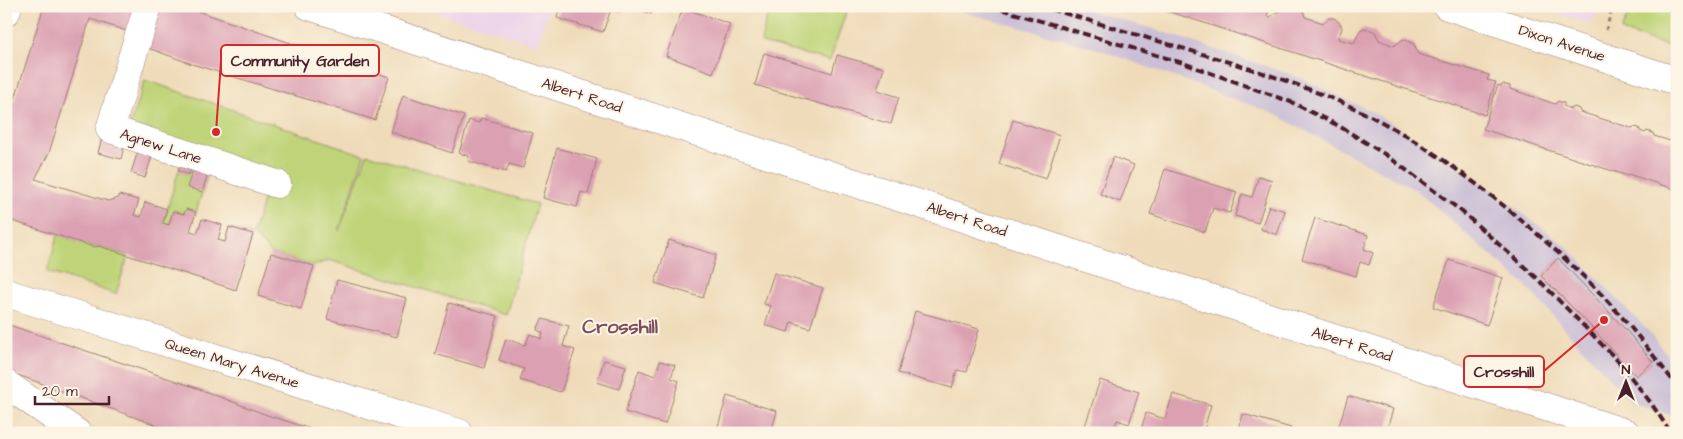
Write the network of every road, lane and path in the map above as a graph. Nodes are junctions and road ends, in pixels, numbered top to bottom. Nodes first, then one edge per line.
1 (8, 6) edge
2 (148, 6) edge
3 (309, 6) edge
4 (1447, 6) edge
5 (6, 12) edge
6 (1677, 81) edge
7 (278, 184) dead end
8 (6, 293) edge
9 (6, 384) edge
10 (77, 433) edge
11 (458, 433) edge
12 (1626, 433) edge

1 - 5 street
2 - 7 street, Agnew Lane
3 - 12 street, Albert Road
4 - 6 street, Dixon Avenue
8 - 11 street, Queen Mary Avenue
9 - 10 street

